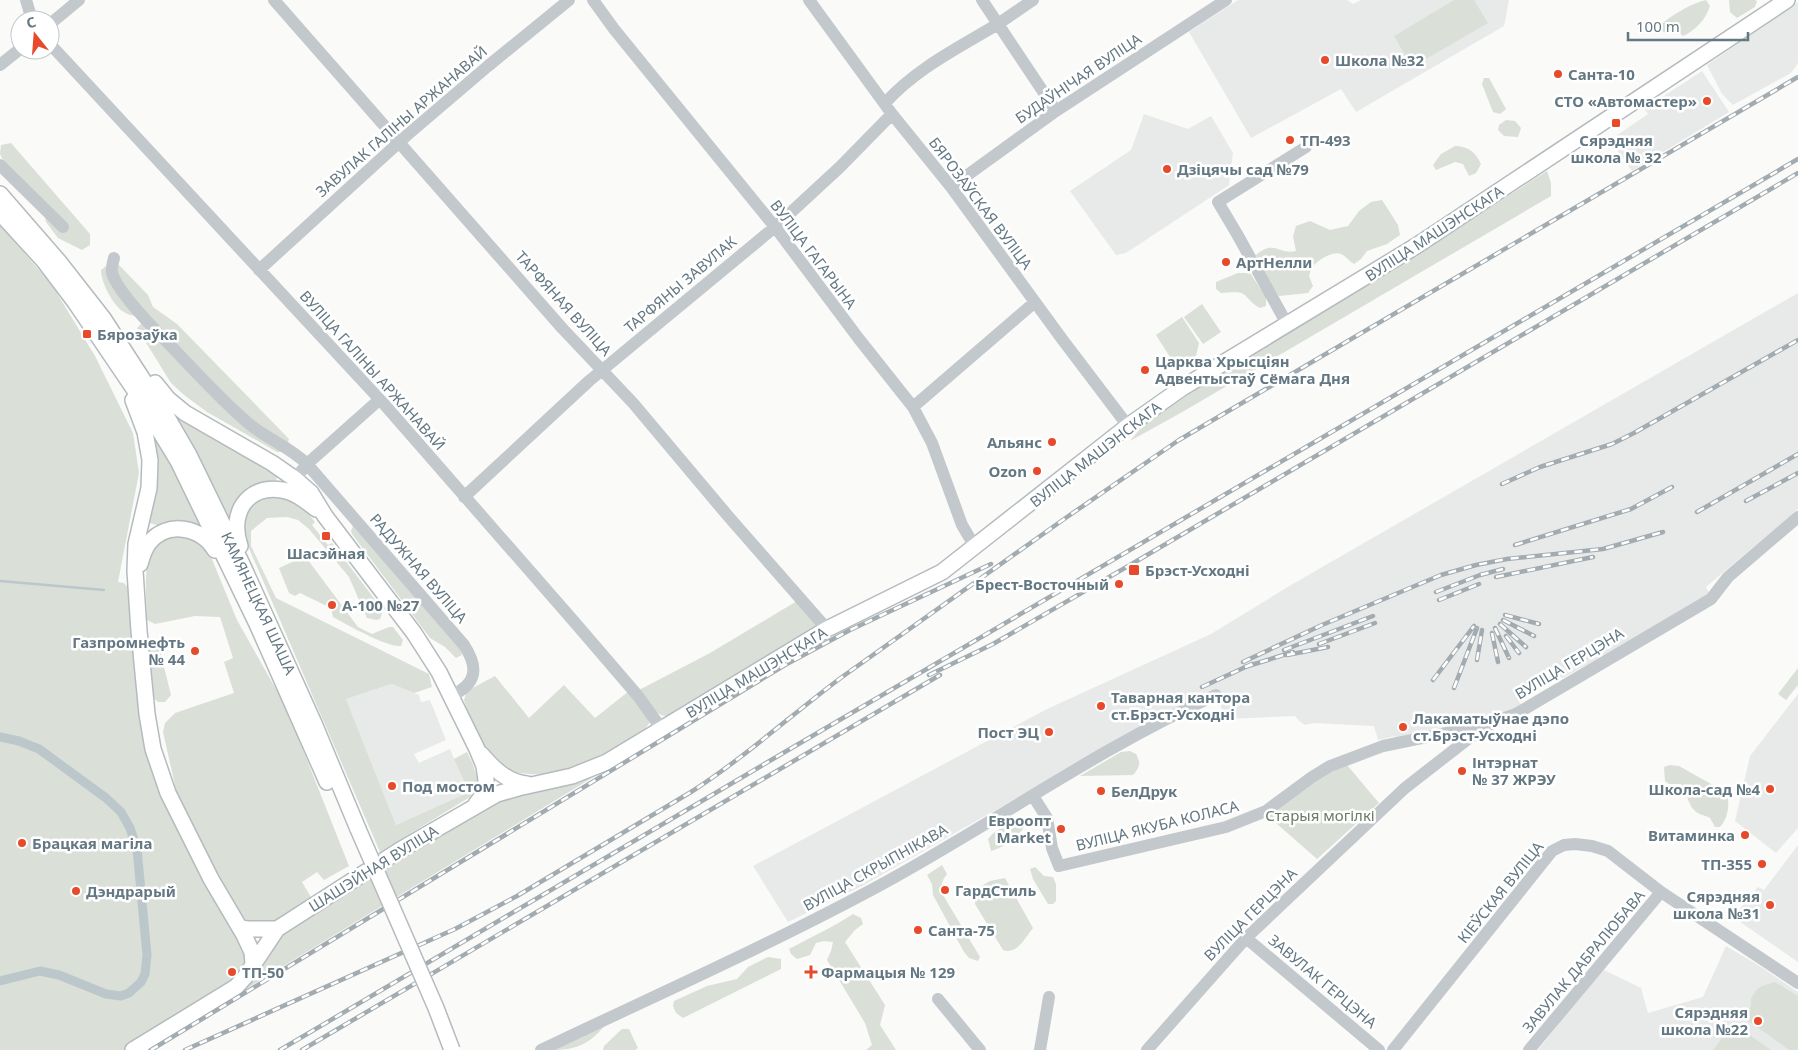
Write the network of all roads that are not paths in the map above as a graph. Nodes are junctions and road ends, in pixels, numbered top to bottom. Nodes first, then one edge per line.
1 (79, 0) edge
2 (274, 0) edge
3 (569, 0) edge
4 (594, 0) edge
5 (809, 0) edge
6 (982, 0) edge
7 (1033, 0) edge
8 (1226, 0) edge
9 (1788, 0) edge
10 (60, 16) edge
11 (998, 24) junction
12 (60, 55) edge
13 (10, 57) edge
14 (0, 65) edge
15 (888, 109) junction
16 (1056, 111) junction
17 (399, 142) junction
18 (1306, 147) dead end
19 (0, 165) edge
20 (951, 187) junction
21 (0, 194) edge
22 (0, 212) edge
23 (775, 226) junction
24 (64, 228) dead end
25 (114, 258) dead end
26 (259, 270) junction
27 (1035, 302) junction
28 (103, 318) junction
29 (1287, 324) junction
30 (109, 349) junction
31 (603, 370) junction
32 (379, 400) junction
33 (913, 407) junction
34 (1128, 426) junction
35 (307, 464) junction
36 (295, 479) junction
37 (464, 497) junction
38 (325, 516) junction
39 (1798, 517) edge
40 (975, 547) junction
41 (135, 583) junction
42 (262, 622) junction
43 (827, 629) junction
44 (1216, 695) dead end
45 (451, 696) junction
46 (1496, 721) junction
47 (661, 728) junction
48 (478, 749) junction
49 (503, 775) junction
50 (541, 783) junction
51 (493, 788) junction
52 (1033, 796) junction
53 (353, 831) junction
54 (1662, 892) junction
55 (252, 929) junction
56 (277, 929) junction
57 (1246, 938) junction
58 (249, 945) junction
59 (267, 946) junction
60 (253, 964) junction
61 (1798, 983) edge
62 (1049, 997) dead end
63 (938, 999) dead end
64 (133, 1050) edge
65 (442, 1050) edge
66 (452, 1050) edge
67 (541, 1050) edge
68 (980, 1050) edge
69 (1040, 1050) edge
70 (1148, 1050) edge
71 (1379, 1050) edge
72 (1393, 1050) edge
73 (1529, 1050) edge

1 - 10 street
2 - 17 street, ТАРФЯНАЯ ВУЛІЦА
3 - 17 street, ЗАВУЛАК ГАЛІНЫ АРЖАНАВАЙ
4 - 23 street, ВУЛІЦА ГАГАРЫНА
5 - 15 street, БЯРОЗАЎСКАЯ ВУЛІЦА
6 - 11 street
7 - 11 street, ТАРФЯНЫ ЗАВУЛАК
8 - 16 street, БУДАЎНІЧАЯ ВУЛІЦА
9 - 29 main road, ВУЛІЦА МАШЭНСКАГА
11 - 15 street, ТАРФЯНЫ ЗАВУЛАК
11 - 16 street
12 - 26 street, ВУЛІЦА ГАЛІНЫ АРЖАНАВАЙ
13 - 14 street
15 - 20 street, БЯРОЗАЎСКАЯ ВУЛІЦА
15 - 23 street, ТАРФЯНЫ ЗАВУЛАК
16 - 20 street, БУДАЎНІЧАЯ ВУЛІЦА
17 - 26 street, ЗАВУЛАК ГАЛІНЫ АРЖАНАВАЙ
17 - 31 street, ТАРФЯНАЯ ВУЛІЦА
18 - 29 street
19 - 24 street
20 - 27 street, БЯРОЗАЎСКАЯ ВУЛІЦА
21 - 28 main road, КАМЯНЕЦКАЯ ШАША
22 - 30 main road, КАМЯНЕЦКАЯ ШАША
23 - 31 street, ТАРФЯНЫ ЗАВУЛАК
23 - 33 street, ВУЛІЦА ГАГАРЫНА
25 - 35 street, РАДУЖНАЯ ВУЛІЦА
26 - 32 street, ВУЛІЦА ГАЛІНЫ АРЖАНАВАЙ
27 - 33 street
27 - 34 street, БЯРОЗАЎСКАЯ ВУЛІЦА
28 - 36 main road
28 - 42 main road, КАМЯНЕЦКАЯ ШАША
29 - 34 main road, ВУЛІЦА МАШЭНСКАГА
30 - 41 main road
30 - 42 main road, КАМЯНЕЦКАЯ ШАША
31 - 37 street, ТАРФЯНЫ ЗАВУЛАК
31 - 43 street, ТАРФЯНАЯ ВУЛІЦА
32 - 35 street
32 - 37 street, ВУЛІЦА ГАЛІНЫ АРЖАНАВАЙ
33 - 40 street, ВУЛІЦА ГАГАРЫНА
34 - 40 main road, ВУЛІЦА МАШЭНСКАГА
35 - 36 street
35 - 45 street, РАДУЖНАЯ ВУЛІЦА
36 - 38 main road
37 - 47 street, ВУЛІЦА ГАЛІНЫ АРЖАНАВАЙ
38 - 42 main road
38 - 45 main road
39 - 46 street, ВУЛІЦА ГЕРЦЭНА
40 - 43 main road, ВУЛІЦА МАШЭНСКАГА
41 - 42 main road
41 - 55 main road
42 - 53 main road, КАМЯНЕЦКАЯ ШАША
43 - 47 main road, ВУЛІЦА МАШЭНСКАГА
44 - 52 street, ВУЛІЦА СКРЫПНІКАВА
45 - 48 main road
46 - 52 street, ВУЛІЦА ЯКУБА КОЛАСА
46 - 57 street, ВУЛІЦА ГЕРЦЭНА
47 - 50 main road, ВУЛІЦА МАШЭНСКАГА
48 - 49 main road
48 - 51 main road
49 - 50 main road, ВУЛІЦА МАШЭНСКАГА
49 - 51 main road
50 - 51 main road, ВУЛІЦА МАШЭНСКАГА
51 - 56 main road, ШАШЭЙНАЯ ВУЛІЦА
52 - 67 street, ВУЛІЦА СКРЫПНІКАВА
53 - 65 main road, КАМЯНЕЦКАЯ ШАША
53 - 66 main road, КАМЯНЕЦКАЯ ШАША, bridge
54 - 61 street, КІЕЎСКАЯ ВУЛІЦА
54 - 72 street, КІЕЎСКАЯ ВУЛІЦА
54 - 73 street, ЗАВУЛАК ДАБРАЛЮБАВА
55 - 56 main road
55 - 58 main road
55 - 59 main road
56 - 59 main road, ШАШЭЙНАЯ ВУЛІЦА
57 - 70 street, ВУЛІЦА ГЕРЦЭНА
57 - 71 street, ЗАВУЛАК ГЕРЦЭНА
58 - 59 main road
58 - 60 main road
59 - 60 main road, ШАШЭЙНАЯ ВУЛІЦА
60 - 64 main road, ШАШЭЙНАЯ ВУЛІЦА
62 - 69 street
63 - 68 street

